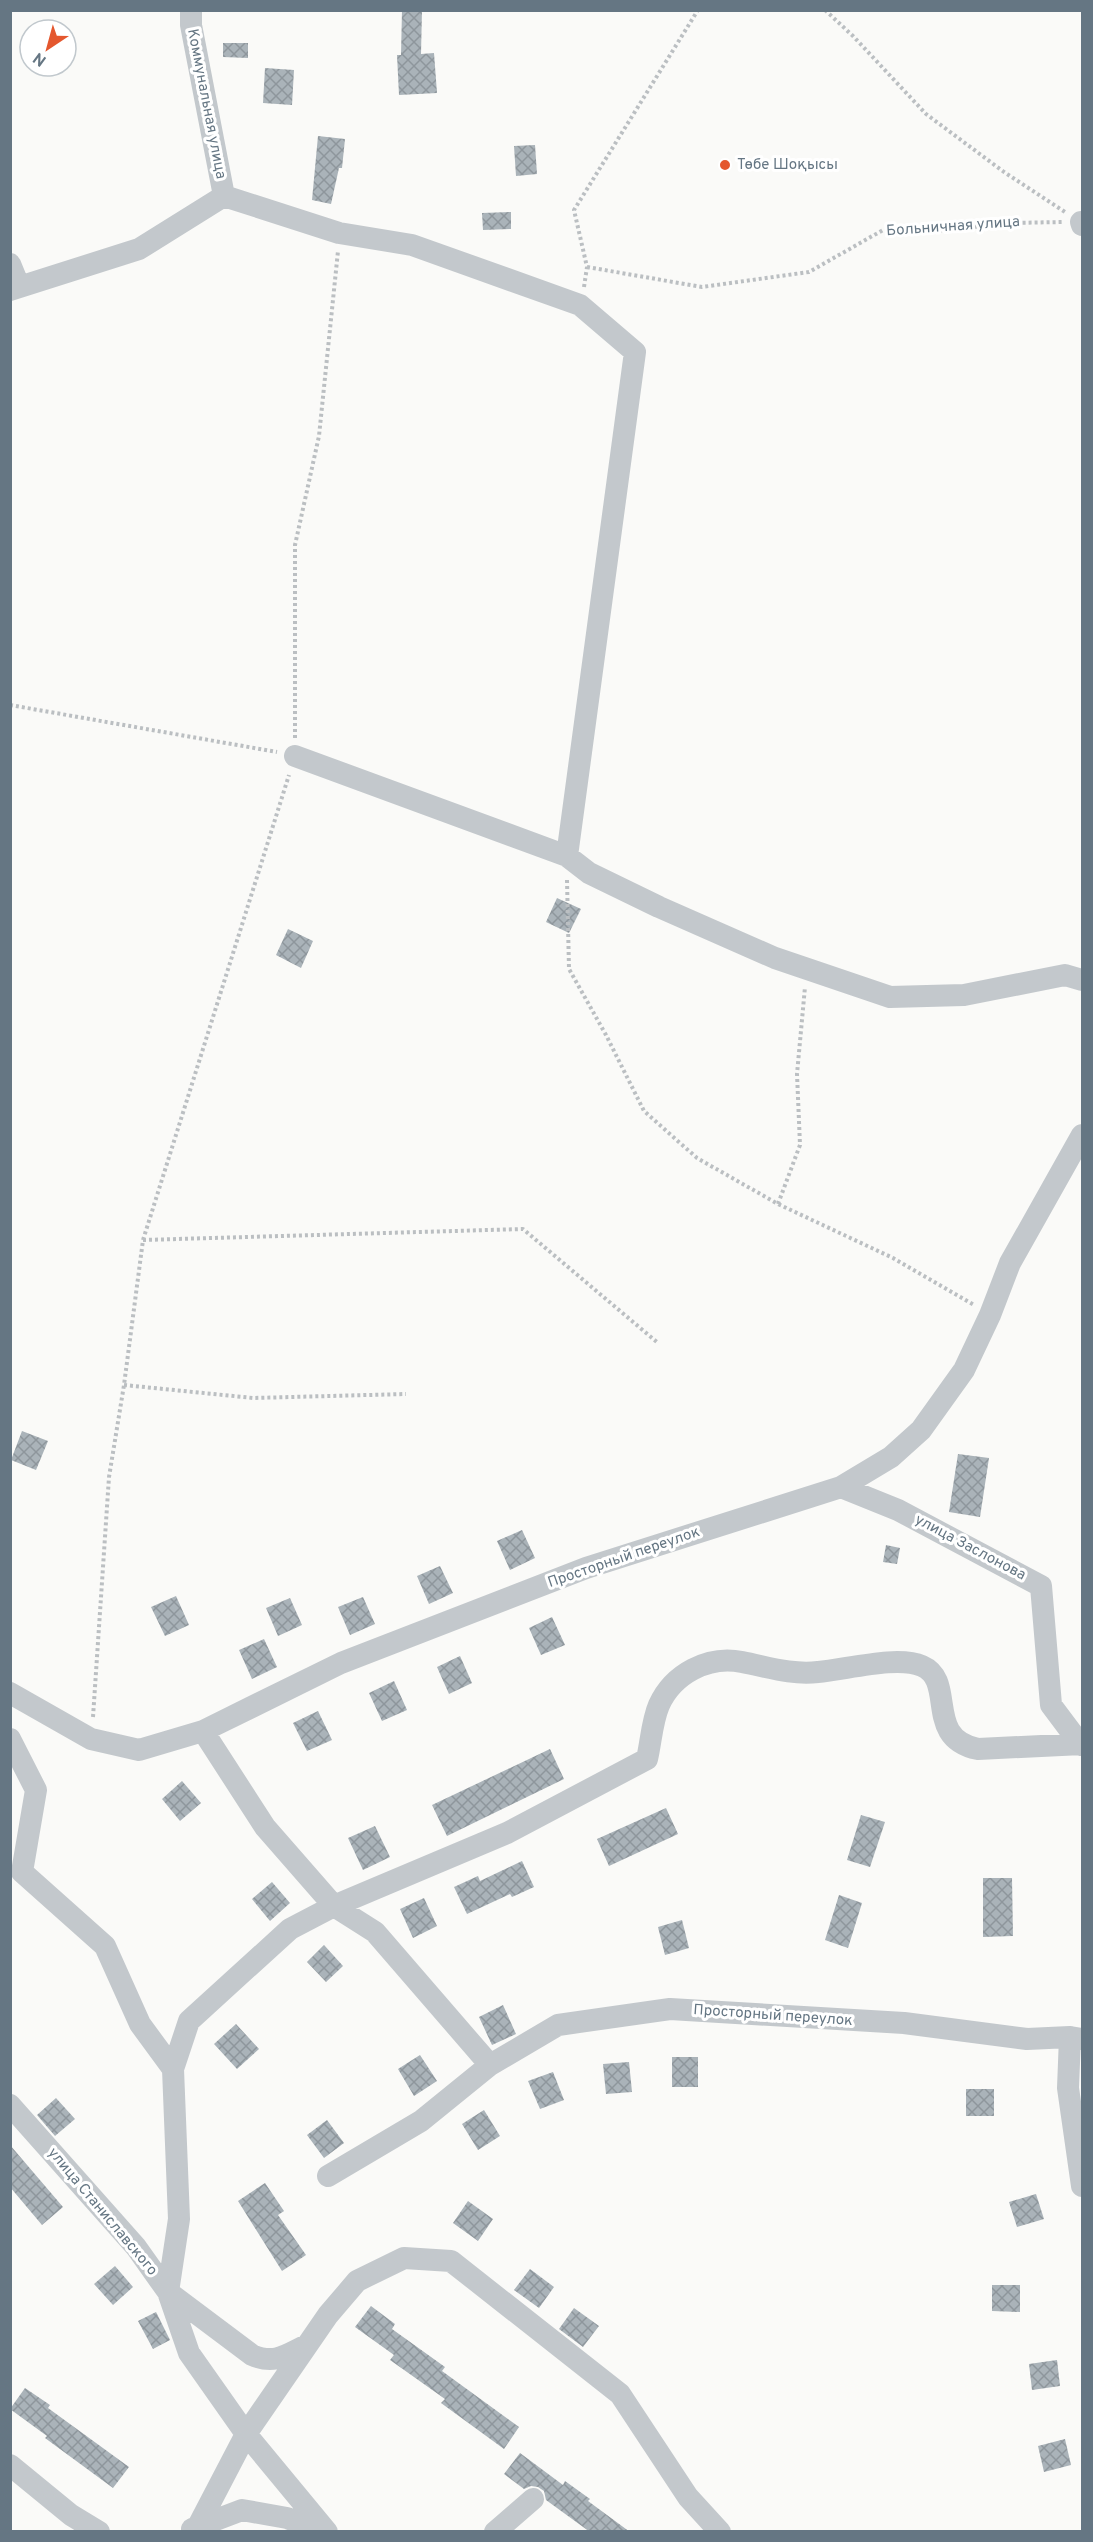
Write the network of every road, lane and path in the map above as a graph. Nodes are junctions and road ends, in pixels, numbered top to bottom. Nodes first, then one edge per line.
1 (191, 10) edge
2 (698, 10) edge
3 (825, 10) edge
4 (224, 196) junction
5 (1082, 223) edge
6 (339, 233) junction
7 (10, 264) edge
8 (588, 267) junction
9 (15, 288) edge
10 (580, 305) junction
11 (10, 705) edge
12 (295, 756) junction
13 (567, 856) junction
14 (806, 968) junction
15 (1083, 980) edge
16 (1083, 1135) edge
17 (778, 1204) junction
18 (143, 1240) junction
19 (990, 1315) junction
20 (658, 1343) dead end
21 (124, 1385) junction
22 (406, 1394) dead end
23 (842, 1488) junction
24 (10, 1693) edge
25 (203, 1731) junction
26 (91, 1738) junction
27 (10, 1739) edge
28 (1082, 1745) edge
29 (334, 1906) junction
30 (1076, 2038) edge
31 (490, 2064) junction
32 (173, 2069) junction
33 (10, 2104) edge
34 (328, 2176) dead end
35 (1083, 2186) edge
36 (168, 2292) junction
37 (307, 2345) junction
38 (246, 2434) junction
39 (10, 2465) edge
40 (533, 2499) dead end
41 (191, 2529) edge
42 (99, 2532) edge
43 (325, 2532) edge
44 (495, 2532) edge
45 (720, 2532) edge

1 - 4 street, Коммунальная улица
2 - 8 path
3 - 5 path
4 - 6 street
4 - 9 street
5 - 8 path, Больничная улица
6 - 10 street
6 - 12 path
7 - 9 street
8 - 10 path
10 - 13 street
11 - 12 path
12 - 13 street
12 - 18 path
13 - 14 street
13 - 17 path
14 - 15 street
14 - 17 path
16 - 19 street, Просторный переулок
17 - 19 path
18 - 20 path
18 - 21 path
19 - 23 street, Просторный переулок
21 - 22 path
21 - 26 path
23 - 25 street, Просторный переулок
23 - 28 street, улица Заслонова
24 - 26 street, Просторный переулок
25 - 26 street, Просторный переулок
25 - 29 street
27 - 32 street
28 - 29 street
29 - 31 street
29 - 32 street
30 - 31 street, Просторный переулок
30 - 35 street
31 - 34 street, Просторный переулок
32 - 36 street
33 - 36 street, улица Станиславского
36 - 37 street
36 - 38 street, улица Станиславского
37 - 38 street
37 - 45 street
38 - 41 street
38 - 43 street, улица Станиславского
39 - 42 street
40 - 44 street
41 - 43 street

